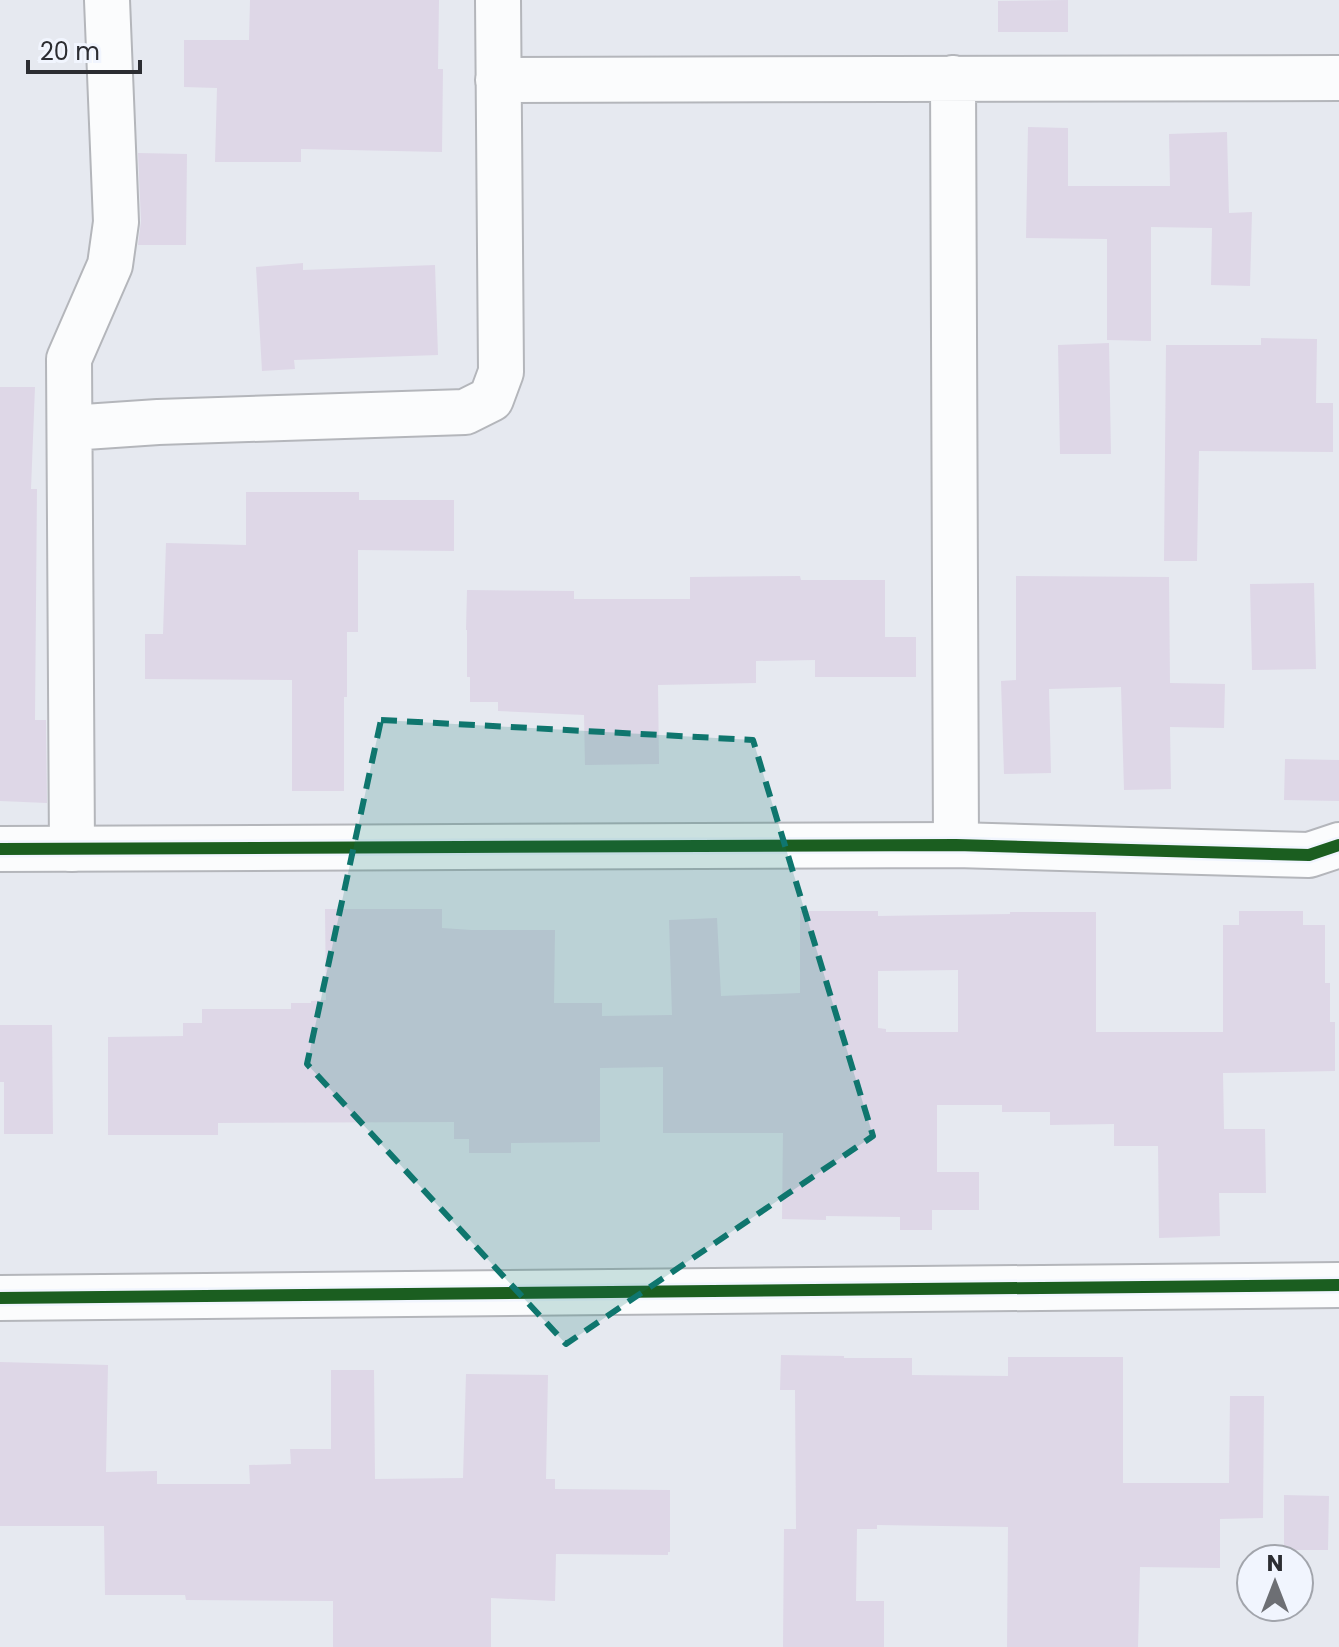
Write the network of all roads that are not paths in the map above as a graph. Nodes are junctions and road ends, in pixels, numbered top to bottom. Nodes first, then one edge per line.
1 (107, 0) edge
2 (498, 0) edge
3 (953, 78) junction
4 (1339, 78) edge
5 (498, 80) junction
6 (70, 428) junction
7 (956, 845) junction
8 (1339, 845) edge
9 (0, 849) edge
10 (72, 849) junction
11 (1339, 1285) edge
12 (0, 1298) edge

1 - 6 street
2 - 5 street
3 - 4 street
3 - 5 street
3 - 7 street
5 - 6 street
6 - 10 street
7 - 8 street
7 - 10 street
9 - 10 street
11 - 12 street

